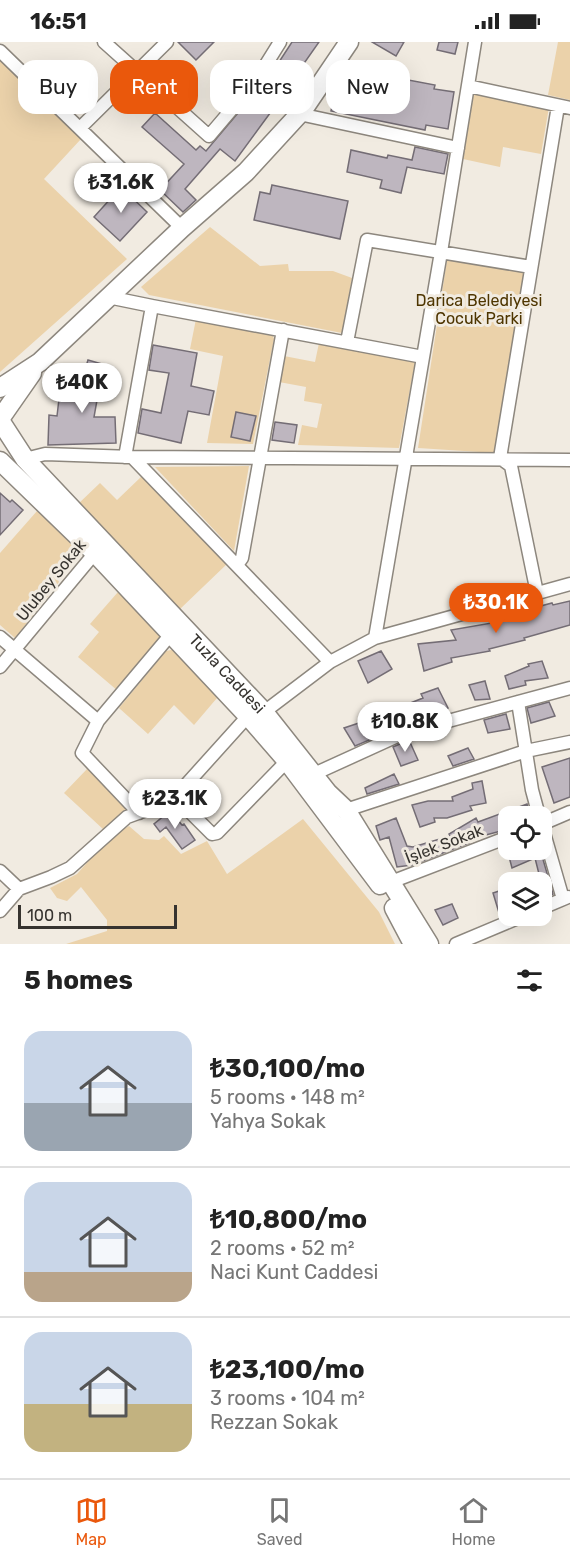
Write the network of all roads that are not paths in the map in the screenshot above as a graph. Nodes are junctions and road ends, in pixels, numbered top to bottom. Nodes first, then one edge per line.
1 (104, 42) edge
2 (167, 42) edge
3 (280, 42) edge
4 (349, 42) edge
5 (475, 42) edge
6 (0, 51) edge
7 (124, 60) edge
8 (148, 60) edge
9 (468, 87) junction
10 (314, 92) edge
11 (110, 98) edge
12 (564, 107) edge
13 (184, 114) edge
14 (299, 114) joint
15 (80, 129) junction
16 (458, 148) junction
17 (182, 228) junction
18 (441, 252) junction
19 (531, 267) junction
20 (108, 297) junction
21 (152, 306) junction
22 (283, 330) junction
23 (347, 342) junction
24 (423, 357) junction
25 (40, 362) junction
26 (0, 388) edge
27 (1, 418) edge
28 (128, 457) junction
29 (259, 458) junction
30 (406, 458) junction
31 (25, 459) junction
32 (500, 459) junction
33 (570, 460) edge
34 (0, 461) edge
35 (99, 547) junction
36 (237, 566) junction
37 (570, 584) edge
38 (537, 593) junction
39 (172, 633) junction
40 (0, 637) edge
41 (375, 638) junction
42 (15, 650) junction
43 (330, 662) junction
44 (0, 667) edge
45 (570, 688) edge
46 (518, 702) junction
47 (256, 714) junction
48 (98, 721) junction
49 (570, 742) edge
50 (526, 751) junction
51 (287, 761) junction
52 (314, 774) junction
53 (175, 797) junction
54 (536, 806) edge
55 (346, 810) junction
56 (570, 812) edge
57 (139, 813) junction
58 (552, 820) edge
59 (498, 841) edge
60 (552, 855) edge
61 (0, 871) edge
62 (391, 882) junction
63 (19, 889) junction
64 (566, 898) edge
65 (552, 904) edge
66 (0, 911) edge
67 (499, 926) edge
68 (413, 944) edge
69 (429, 944) edge
70 (456, 944) edge

1 - 7 street
2 - 8 street
3 - 13 street
4 - 10 main road
5 - 9 street
6 - 15 street
9 - 12 street
9 - 16 street
11 - 15 street
12 - 19 street
14 - 16 street
14 - 17 main road
15 - 17 street
16 - 18 street
17 - 20 main road
18 - 19 street
18 - 23 street
18 - 24 street
19 - 32 street
20 - 21 street
20 - 25 main road
21 - 22 street
21 - 28 street
22 - 23 street
22 - 29 street
23 - 24 street
24 - 30 street
25 - 26 main road
25 - 27 main road
27 - 31 main road, Tuzla Caddesi
28 - 29 street
28 - 31 street
28 - 36 street
29 - 30 street
29 - 36 street
30 - 32 street
30 - 41 street
31 - 35 main road, Tuzla Caddesi
32 - 33 street
32 - 38 street
34 - 35 main road, Tuzla Caddesi
35 - 39 main road, Tuzla Caddesi
35 - 42 street, Ulubey Sokak
35 - 47 main road, Tuzla Caddesi
36 - 43 street
37 - 38 street
38 - 41 street
39 - 47 main road, Tuzla Caddesi
39 - 48 street
40 - 42 street
41 - 43 street
42 - 44 street, Ulubey Sokak
42 - 48 street
43 - 47 street
45 - 46 street
46 - 50 street
46 - 52 street
47 - 51 main road, Tuzla Caddesi
47 - 52 main road, Tuzla Caddesi
47 - 53 street
48 - 57 street
49 - 50 street
50 - 54 street
50 - 55 street
51 - 53 street
51 - 68 main road, Tuzla Caddesi
52 - 55 main road, Tuzla Caddesi
53 - 57 street
55 - 62 main road, Tuzla Caddesi
56 - 58 street
57 - 63 street
59 - 62 street, İşlek Sokak
60 - 64 street
61 - 63 street
62 - 69 main road, Tuzla Caddesi
63 - 66 street
64 - 65 street
67 - 70 street

